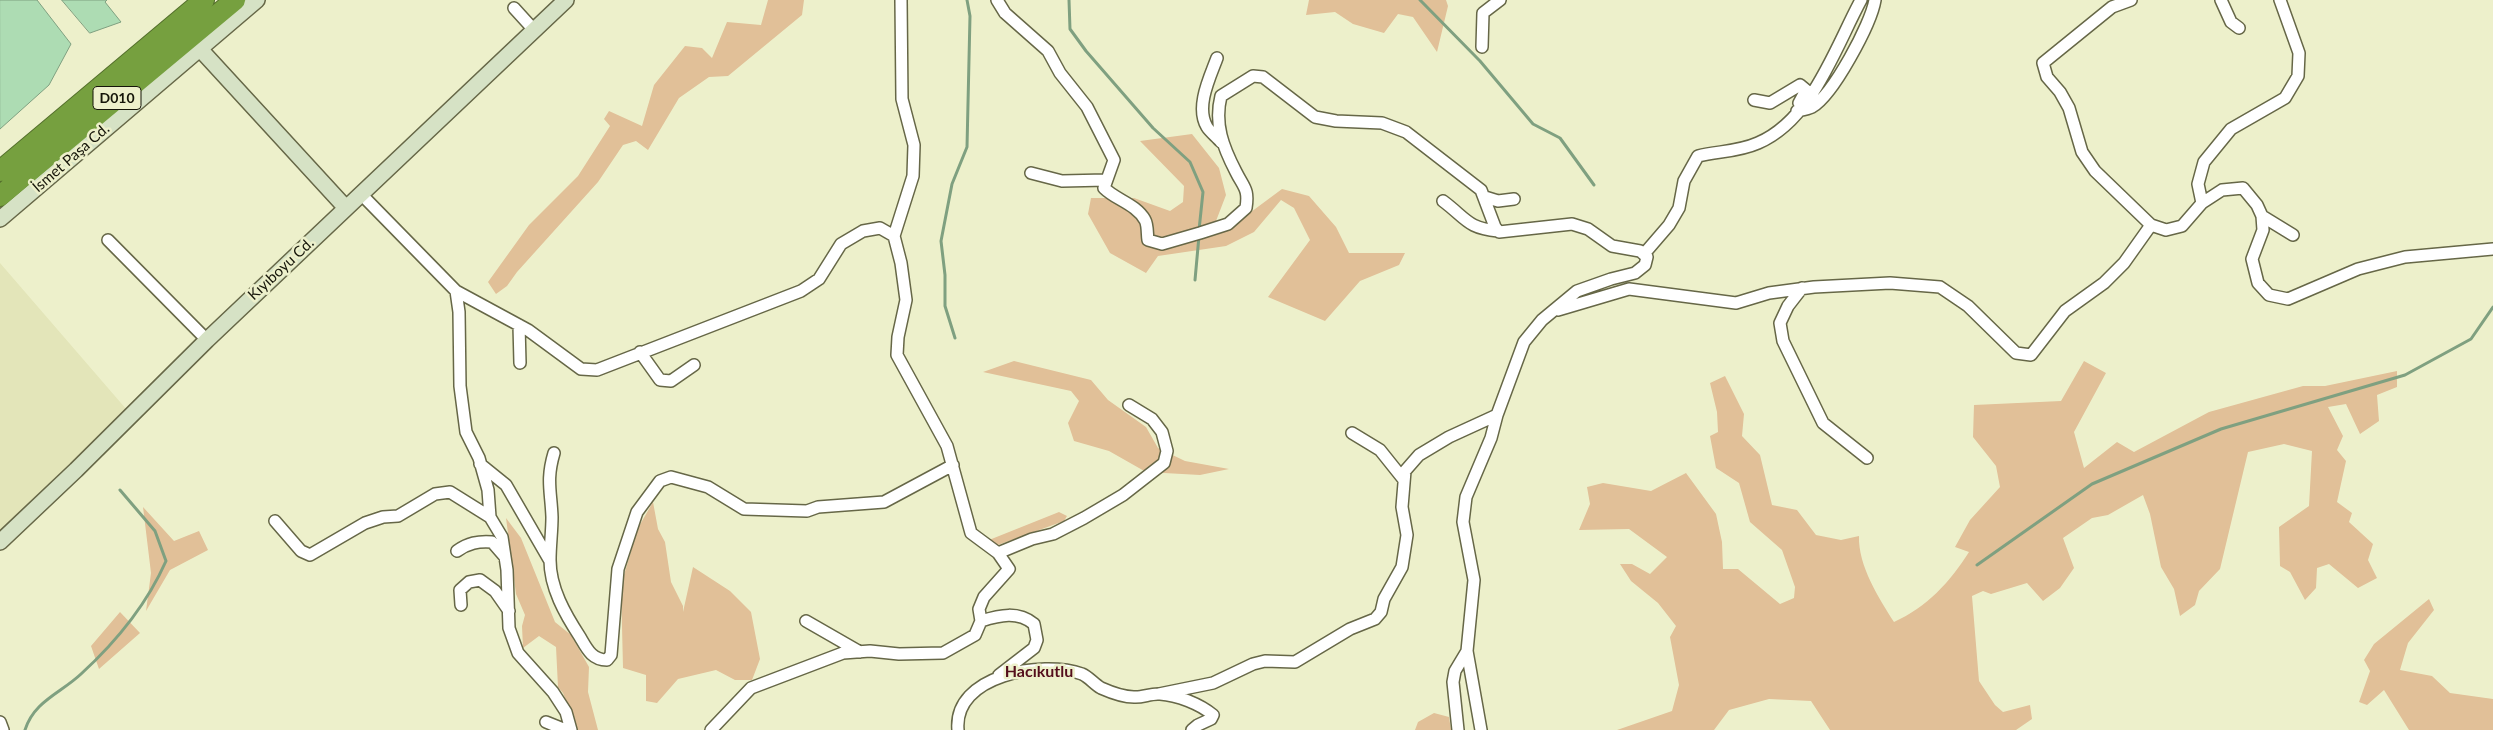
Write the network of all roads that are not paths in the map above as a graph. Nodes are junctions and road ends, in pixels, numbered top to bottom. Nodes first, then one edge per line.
1 (204, 0) edge
2 (235, 0) edge
3 (257, 0) edge
4 (566, 0) edge
5 (901, 0) edge
6 (997, 0) edge
7 (1500, 0) edge
8 (1861, 0) edge
9 (1875, 0) edge
10 (2131, 0) edge
11 (2221, 0) edge
12 (2280, 0) edge
13 (514, 8) dead end
14 (2239, 28) dead end
15 (534, 30) junction
16 (1482, 47) dead end
17 (200, 49) junction
18 (1216, 58) dead end
19 (1754, 100) dead end
20 (1794, 115) junction
21 (1225, 146) junction
22 (0, 171) edge
23 (1031, 173) dead end
24 (1106, 180) junction
25 (360, 194) junction
26 (0, 196) edge
27 (1485, 197) junction
28 (1514, 198) dead end
29 (1444, 201) dead end
30 (2202, 203) junction
31 (346, 208) junction
32 (2262, 216) junction
33 (0, 219) edge
34 (2152, 225) junction
35 (1498, 231) junction
36 (894, 236) junction
37 (2293, 236) dead end
38 (108, 240) dead end
39 (2493, 249) edge
40 (1644, 254) junction
41 (1802, 288) junction
42 (456, 291) junction
43 (1556, 310) junction
44 (519, 325) junction
45 (207, 340) junction
46 (640, 352) junction
47 (520, 363) dead end
48 (694, 365) dead end
49 (1129, 405) dead end
50 (1497, 415) junction
51 (1352, 433) dead end
52 (554, 453) dead end
53 (1867, 458) dead end
54 (480, 464) junction
55 (953, 465) junction
56 (1404, 480) junction
57 (490, 516) junction
58 (275, 521) dead end
59 (0, 542) edge
60 (457, 551) dead end
61 (998, 553) junction
62 (505, 557) junction
63 (550, 560) junction
64 (460, 605) dead end
65 (509, 611) junction
66 (806, 620) dead end
67 (981, 621) junction
68 (860, 652) junction
69 (1467, 652) junction
70 (989, 682) junction
71 (1159, 694) junction
72 (0, 722) edge
73 (546, 722) dead end
74 (3, 730) edge
75 (566, 730) edge
76 (571, 730) edge
77 (711, 730) edge
78 (958, 730) edge
79 (1192, 730) edge
80 (1458, 730) edge
81 (1481, 730) edge

1 - 22 highway, D010
2 - 26 highway, D010
3 - 17 street, İsmet Paşa Cd.
4 - 15 street, Kıyıboyu Cd.
5 - 36 street
6 - 24 street
7 - 16 street
8 - 20 street
9 - 20 street
10 - 34 street
11 - 14 street
12 - 30 street
13 - 15 street
15 - 25 street, Kıyıboyu Cd.
17 - 31 street
17 - 33 street, İsmet Paşa Cd.
18 - 21 street
19 - 20 street
20 - 40 street
21 - 24 street
21 - 27 street
23 - 24 street
25 - 31 street, Kıyıboyu Cd.
25 - 42 street
27 - 28 street
27 - 35 street
29 - 35 street
30 - 32 street
30 - 34 street
31 - 45 street, Kıyıboyu Cd.
32 - 37 street
32 - 39 street
34 - 41 street
35 - 40 street
36 - 46 street
36 - 55 street
38 - 45 street
40 - 43 street
41 - 43 street
41 - 53 street
42 - 44 street
42 - 54 street
43 - 50 street
44 - 46 street
44 - 47 street
45 - 59 street, Kıyıboyu Cd.
46 - 48 street
49 - 61 street
50 - 56 street
50 - 69 street
51 - 56 street
52 - 63 street
54 - 57 street
54 - 63 street
55 - 61 street
55 - 63 street
56 - 71 street
57 - 58 street
57 - 62 street
60 - 62 street
61 - 67 street
62 - 65 street
64 - 65 street
65 - 76 street
66 - 68 street
67 - 68 street
67 - 70 street
68 - 77 street
69 - 80 street
69 - 81 street
70 - 71 street
70 - 78 street
71 - 79 street
72 - 74 street
73 - 75 street

